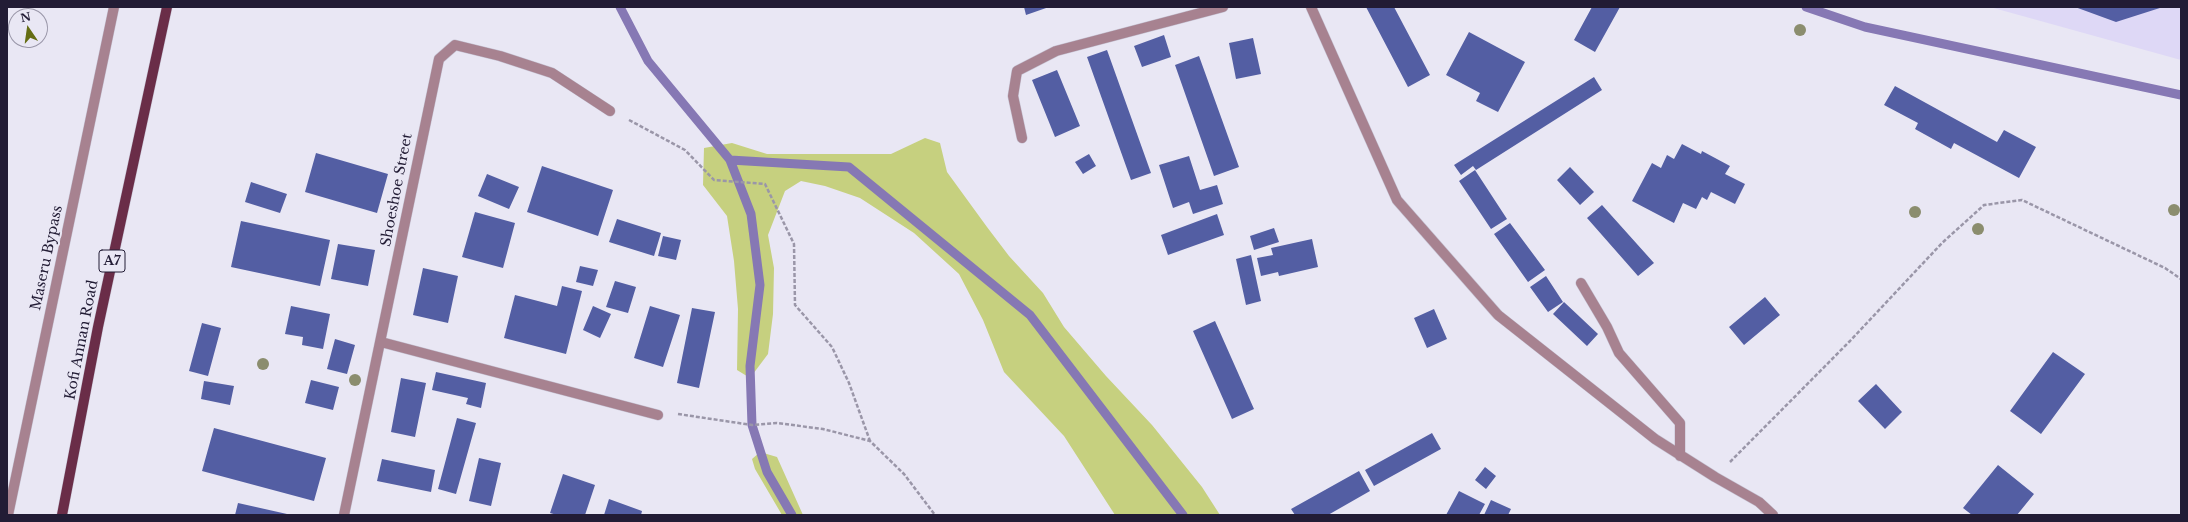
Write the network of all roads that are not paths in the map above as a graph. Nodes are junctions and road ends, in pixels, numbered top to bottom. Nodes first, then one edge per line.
1 (114, 7) edge
2 (167, 7) edge
3 (1223, 7) edge
4 (1311, 7) edge
5 (610, 111) road end
6 (1022, 138) dead end
7 (1581, 283) dead end
8 (381, 342) junction
9 (658, 415) road end
10 (1680, 456) junction
11 (8, 515) edge
12 (62, 515) edge
13 (344, 515) edge
14 (1773, 515) edge

1 - 11 street, Maseru Bypass
2 - 12 main road, Kofi Annan Road / A7
3 - 6 street
4 - 10 street
5 - 8 street, Shoeshoe Street
7 - 10 street
8 - 9 street
8 - 13 street, Shoeshoe Street
10 - 14 street

